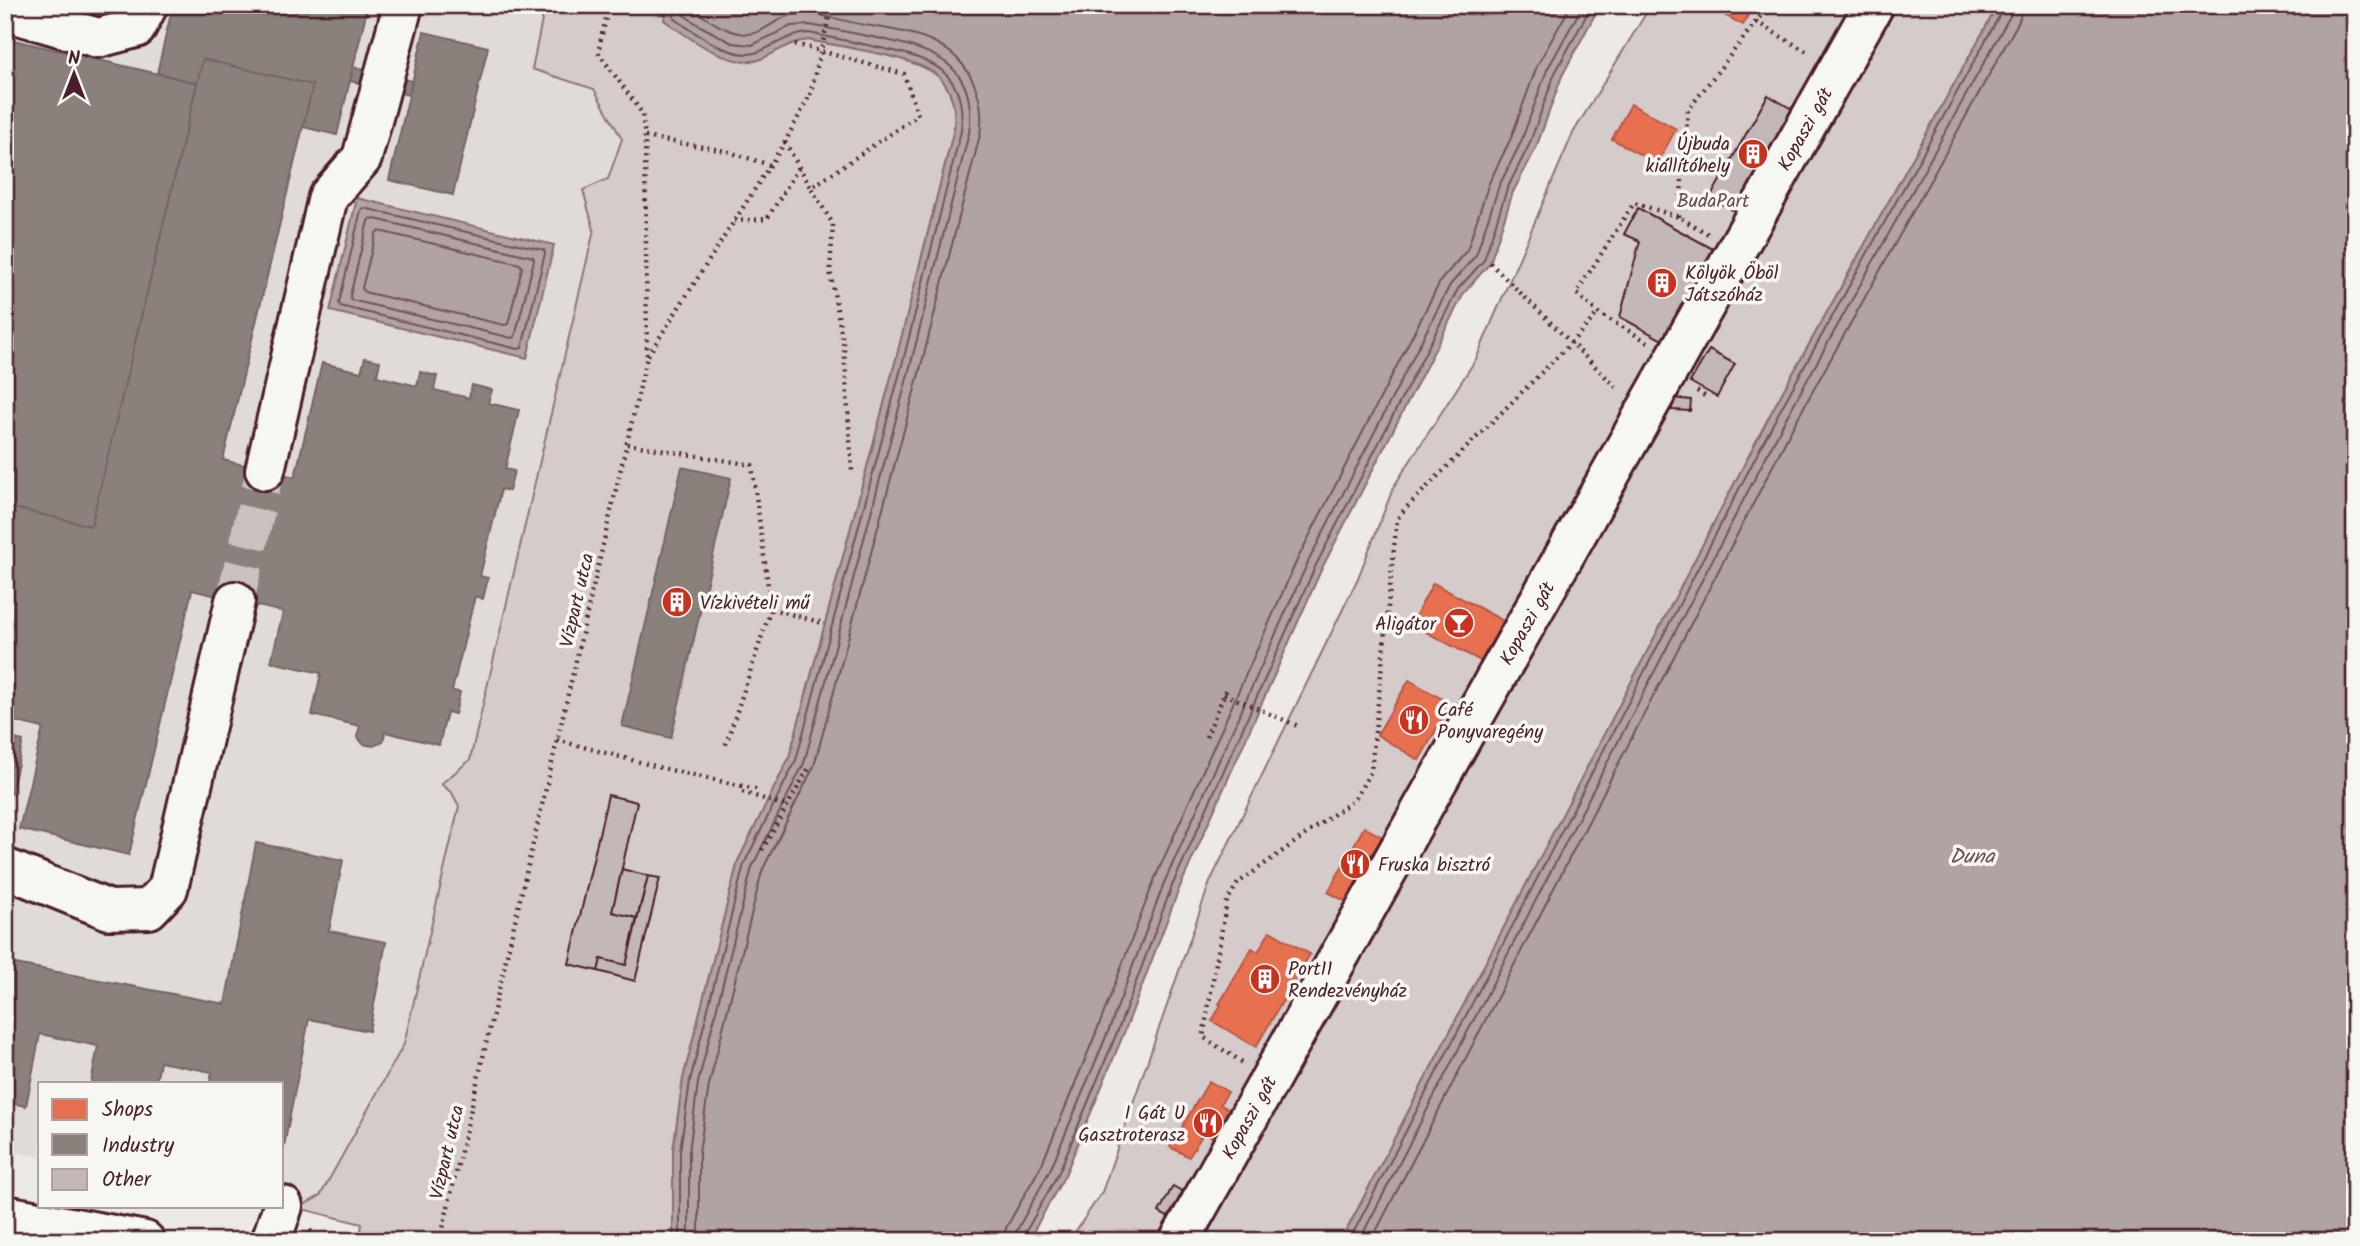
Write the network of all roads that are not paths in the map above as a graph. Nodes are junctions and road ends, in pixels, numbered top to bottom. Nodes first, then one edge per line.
1 (148, 5) edge
2 (403, 5) edge
3 (1874, 5) edge
4 (5, 11) edge
5 (265, 470) tunnel mouth
6 (235, 601) tunnel mouth
7 (5, 868) edge
8 (5, 1215) edge
9 (145, 1241) edge
10 (1179, 1241) edge

1 - 4 street
2 - 5 street
3 - 10 street, Kopaszi gát
6 - 7 street
8 - 9 street

